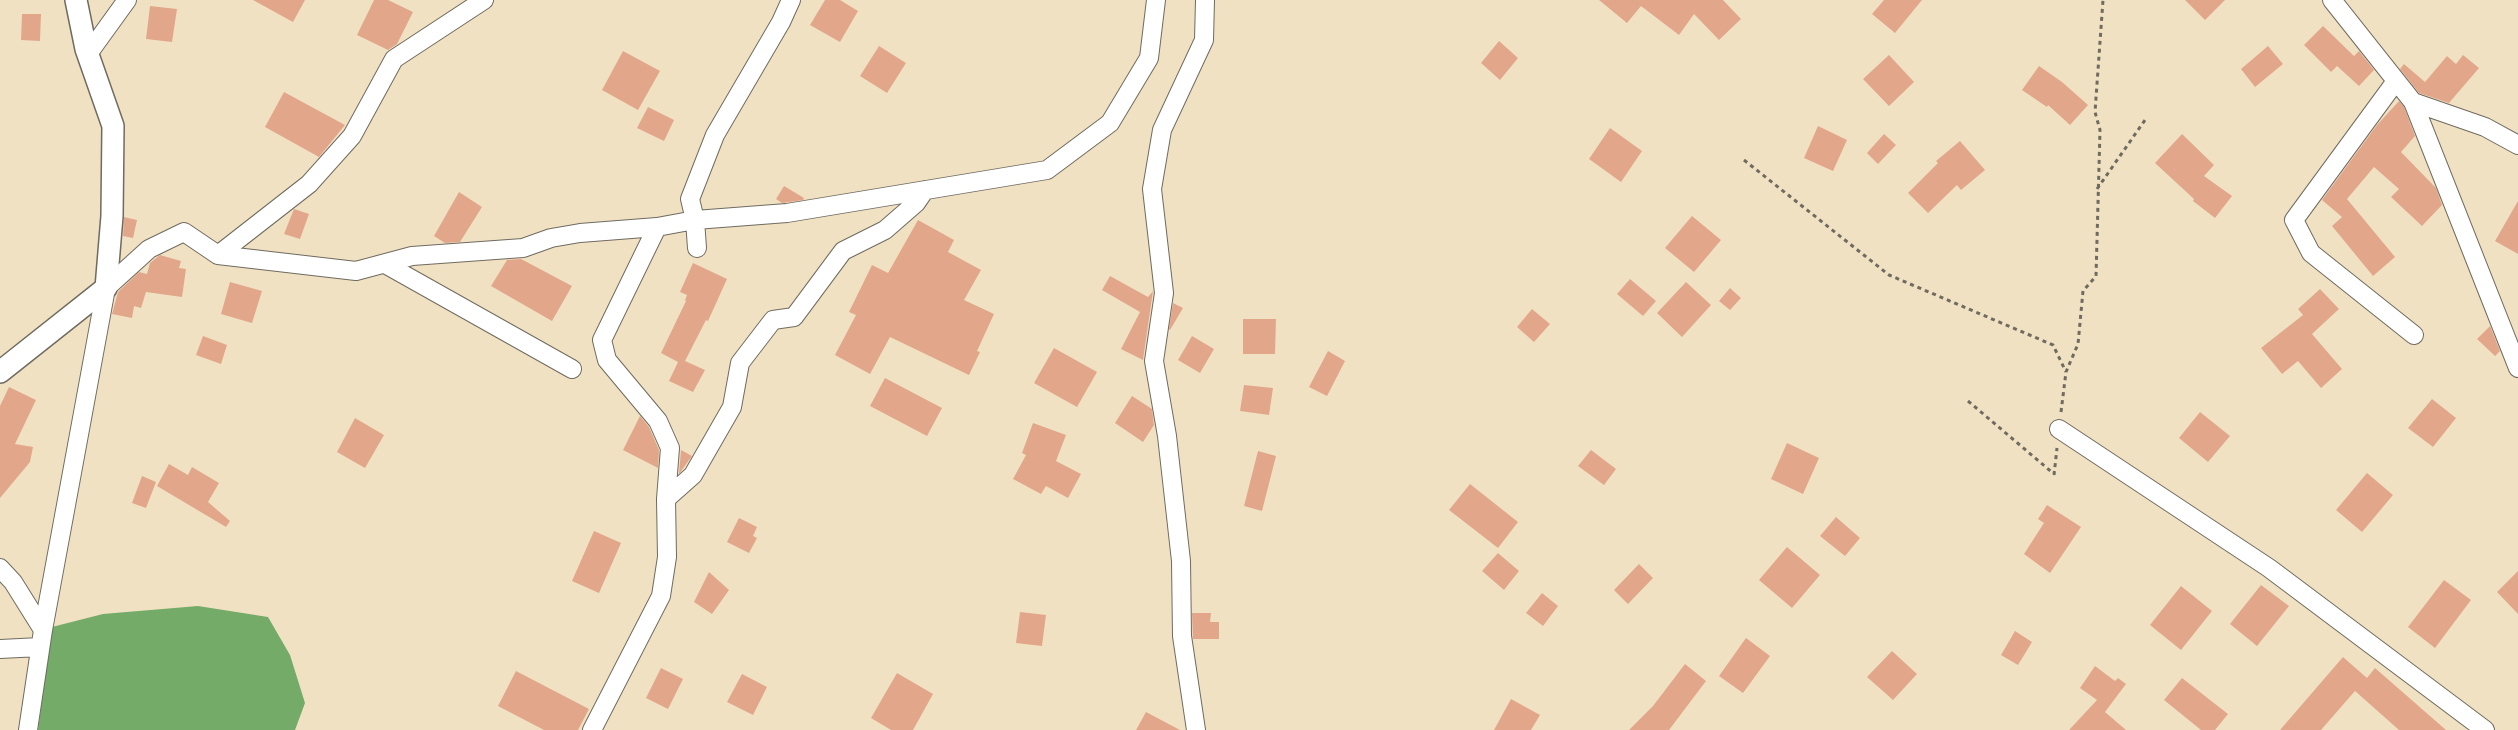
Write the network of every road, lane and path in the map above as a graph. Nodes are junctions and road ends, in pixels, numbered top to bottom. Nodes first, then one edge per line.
1 (76, 0) edge
2 (126, 0) edge
3 (484, 0) edge
4 (791, 0) edge
5 (1156, 0) edge
6 (1205, 0) edge
7 (2103, 0) edge
8 (2332, 0) edge
9 (88, 54) junction
10 (2396, 80) junction
11 (2413, 102) junction
12 (2144, 120) dead end
13 (2518, 145) edge
14 (1744, 160) dead end
15 (925, 190) junction
16 (2097, 190) junction
17 (695, 220) junction
18 (657, 227) junction
19 (697, 248) dead end
20 (218, 256) junction
21 (385, 264) junction
22 (106, 288) junction
23 (2414, 335) dead end
24 (2518, 368) edge
25 (572, 369) dead end
26 (0, 372) edge
27 (1968, 401) dead end
28 (2060, 429) dead end
29 (2054, 475) dead end
30 (666, 500) junction
31 (0, 568) edge
32 (41, 639) junction
33 (0, 650) edge
34 (28, 730) edge
35 (592, 730) edge
36 (1196, 730) edge
37 (2485, 730) edge

1 - 9 street
2 - 9 street
3 - 20 street
4 - 17 street
5 - 15 street
6 - 36 street
7 - 16 path
8 - 10 street
9 - 22 street
10 - 11 street
10 - 23 street
11 - 13 street
11 - 24 street
12 - 16 path
14 - 16 path
15 - 17 street
15 - 30 street
17 - 18 street
17 - 19 street
18 - 21 street
18 - 30 street
20 - 21 street
20 - 22 street
21 - 25 street
22 - 26 street
22 - 32 street
27 - 29 path
28 - 37 street
30 - 35 street
31 - 32 street
32 - 33 street
32 - 34 street

